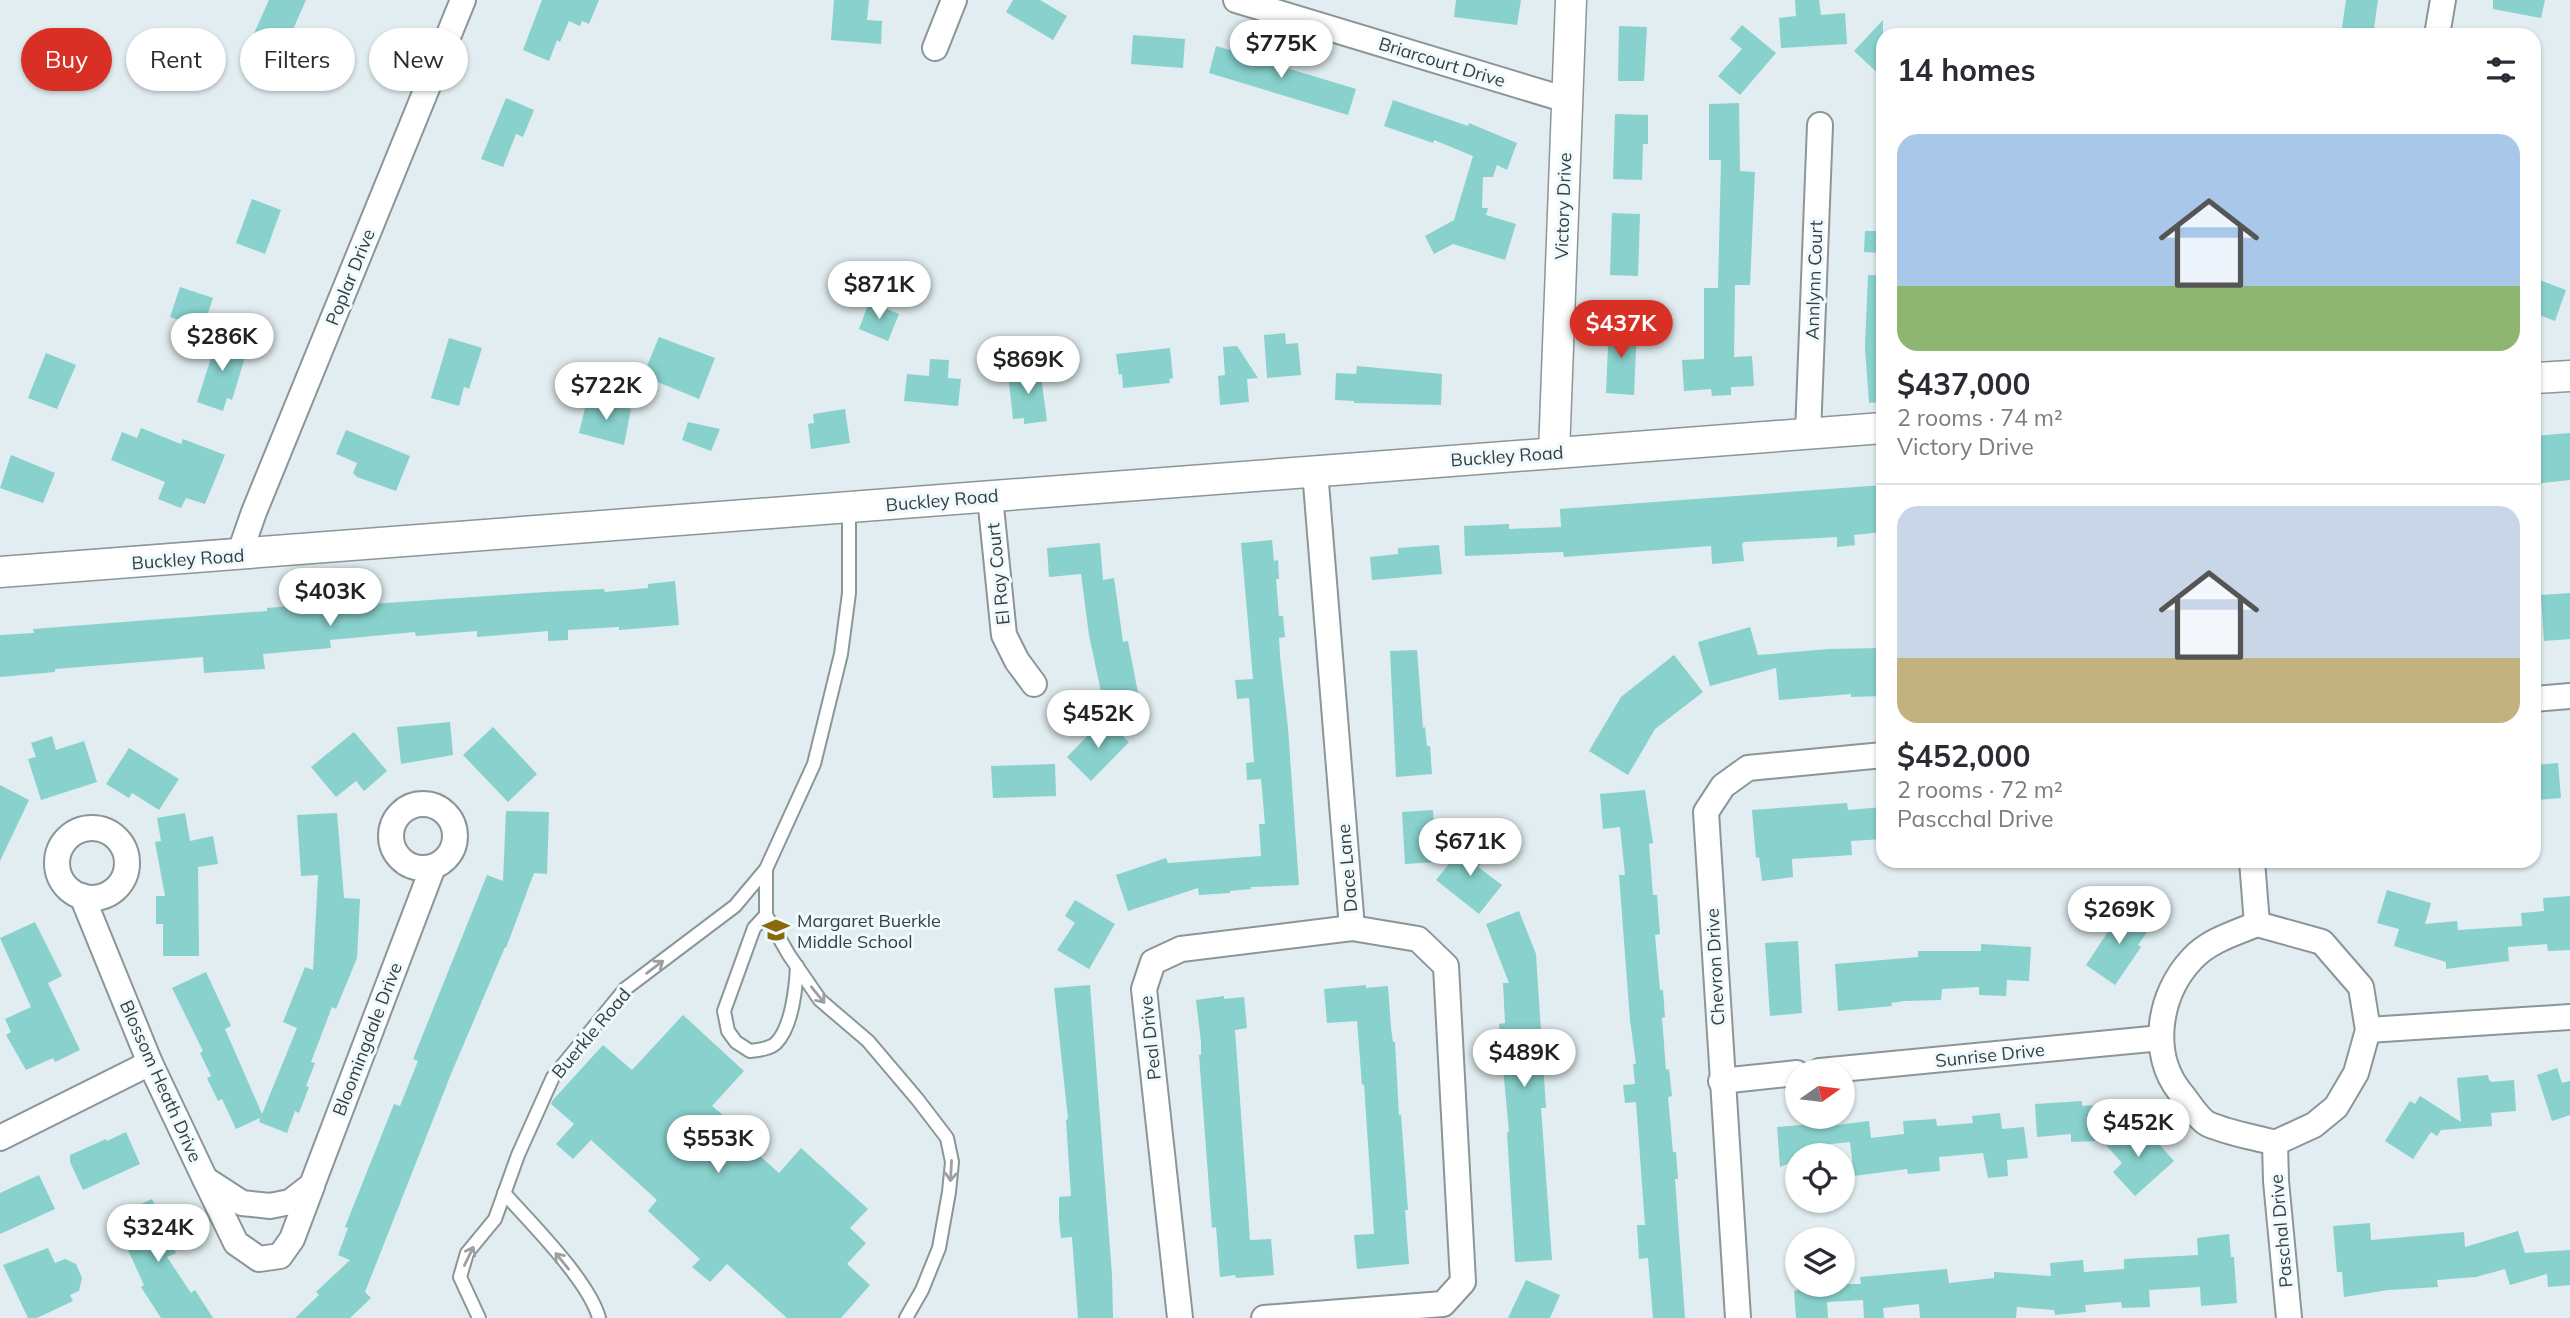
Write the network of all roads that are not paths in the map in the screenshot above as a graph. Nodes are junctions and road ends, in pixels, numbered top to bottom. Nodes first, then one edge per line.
1 (463, 0) edge
2 (954, 0) edge
3 (1236, 0) edge
4 (1571, 0) edge
5 (2443, 0) edge
6 (2438, 28) edge
7 (935, 48) dead end
8 (1567, 100) junction
9 (1820, 125) dead end
10 (2570, 376) edge
11 (2541, 378) edge
12 (1876, 429) edge
13 (1808, 434) junction
14 (1555, 453) junction
15 (1315, 471) junction
16 (990, 497) junction
17 (849, 508) junction
18 (239, 555) junction
19 (0, 572) edge
20 (1034, 684) dead end
21 (2570, 696) edge
22 (2541, 698) edge
23 (1876, 756) edge
24 (433, 867) dead end
25 (2253, 868) edge
26 (766, 869) junction
27 (82, 896) dead end
28 (766, 915) junction
29 (2257, 924) junction
30 (1352, 928) junction
31 (797, 966) junction
32 (2570, 1017) edge
33 (2368, 1030) junction
34 (2161, 1038) junction
35 (150, 1063) junction
36 (1855, 1068) edge
37 (1785, 1074) edge
38 (1721, 1080) junction
39 (0, 1138) edge
40 (2275, 1143) junction
41 (205, 1179) junction
42 (312, 1185) junction
43 (504, 1193) junction
44 (479, 1318) edge
45 (598, 1318) edge
46 (906, 1318) edge
47 (1180, 1318) edge
48 (1264, 1318) edge
49 (1738, 1318) edge
50 (2289, 1318) edge

1 - 18 street, Poplar Drive
2 - 7 street
3 - 8 street, Briarcourt Drive
4 - 8 street, Victory Drive
5 - 6 street
8 - 14 street, Victory Drive
9 - 13 street, Annlynn Court
10 - 11 street
12 - 13 street, Buckley Road
13 - 14 street, Buckley Road
14 - 15 street, Buckley Road
15 - 16 street, Buckley Road
15 - 30 street, Dace Lane
16 - 17 street, Buckley Road
16 - 20 street, El Ray Court
17 - 18 street, Buckley Road
17 - 26 lane, Buerkle Road
18 - 19 street, Buckley Road
21 - 22 street
23 - 38 street, Chevron Drive
24 - 42 street, Bloomingdale Drive
25 - 29 street
26 - 28 lane, Buerkle Road
43 -> 26 lane, Buerkle Road
27 - 35 street, Blossom Heath Drive
28 - 31 lane
28 - 31 lane
29 - 33 street
29 - 34 street
30 - 47 street, Peal Drive
30 - 48 street, Dace Lane
31 -> 46 lane
32 - 33 street
33 - 40 street
34 - 36 street, Sunrise Drive
34 - 40 street
35 - 39 street
35 - 41 street, Blossom Heath Drive
37 - 38 street
38 - 49 street, Chevron Drive
40 - 50 street, Paschal Drive
41 - 42 street, Blossom Heath Drive
41 - 42 street, Bloomingdale Drive
44 -> 43 lane, Buerkle Road
45 -> 43 lane

